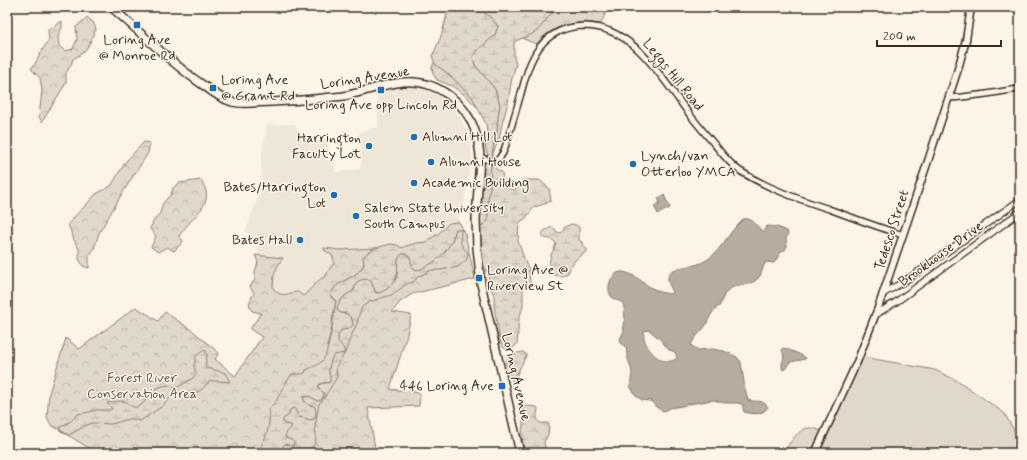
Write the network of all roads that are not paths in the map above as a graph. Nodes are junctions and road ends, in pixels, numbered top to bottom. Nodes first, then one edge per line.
1 (111, 7) edge
2 (971, 7) edge
3 (1020, 88) edge
4 (948, 98) junction
5 (483, 159) junction
6 (1020, 200) edge
7 (1020, 212) edge
8 (903, 235) junction
9 (884, 292) junction
10 (875, 315) junction
11 (520, 453) edge
12 (815, 453) edge

1 - 5 highway, Loring Avenue
2 - 4 main road, Tedesco Street
3 - 4 street
4 - 8 main road, Tedesco Street
5 - 8 street, Leggs Hill Road
5 - 11 highway, Loring Avenue
6 - 9 main road, Brookhouse Drive
7 - 10 main road, Brookhouse Drive
8 - 9 main road, Tedesco Street
9 - 10 main road, Tedesco Street
10 - 12 main road, Tedesco Street

